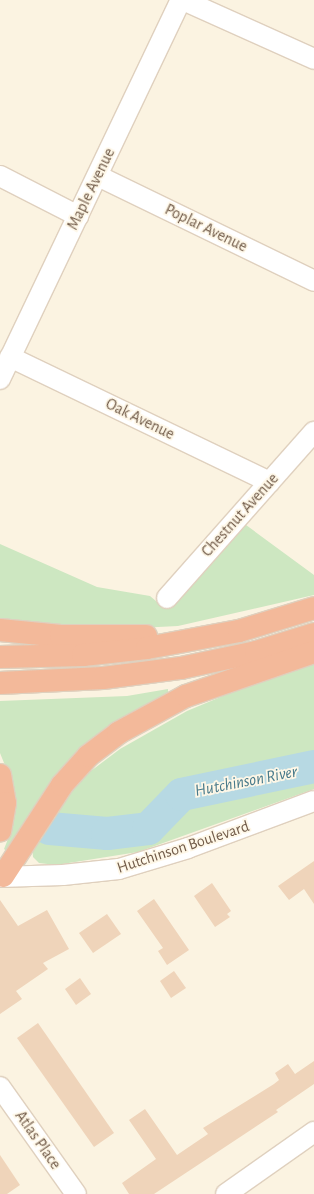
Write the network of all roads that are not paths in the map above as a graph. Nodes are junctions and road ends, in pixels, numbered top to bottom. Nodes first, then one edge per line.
1 (182, 0) edge
2 (314, 59) edge
3 (0, 176) edge
4 (98, 176) junction
5 (78, 216) junction
6 (314, 281) edge
7 (10, 357) junction
8 (0, 379) edge
9 (314, 432) edge
10 (270, 482) junction
11 (166, 598) dead end
12 (314, 608) edge
13 (0, 630) edge
14 (314, 634) edge
15 (214, 636) junction
16 (314, 652) edge
17 (0, 657) edge
18 (0, 683) edge
19 (0, 775) edge
20 (314, 801) edge
21 (0, 831) edge
22 (2, 876) edge
23 (0, 1087) edge
24 (314, 1132) edge
25 (76, 1194) edge
26 (226, 1194) edge

1 - 2 street
1 - 4 street, Maple Avenue
3 - 5 street
4 - 5 street, Maple Avenue
4 - 6 street, Poplar Avenue
5 - 7 street, Maple Avenue
7 - 8 street, Maple Avenue
7 - 10 street, Oak Avenue
9 - 10 street, Chestnut Avenue
10 - 11 street, Chestnut Avenue
12 - 15 highway
13 - 15 highway
14 - 18 highway
15 - 17 highway
16 - 22 highway
19 - 21 highway
20 - 22 street, Hutchinson Boulevard
23 - 25 street, Atlas Place
24 - 26 street

